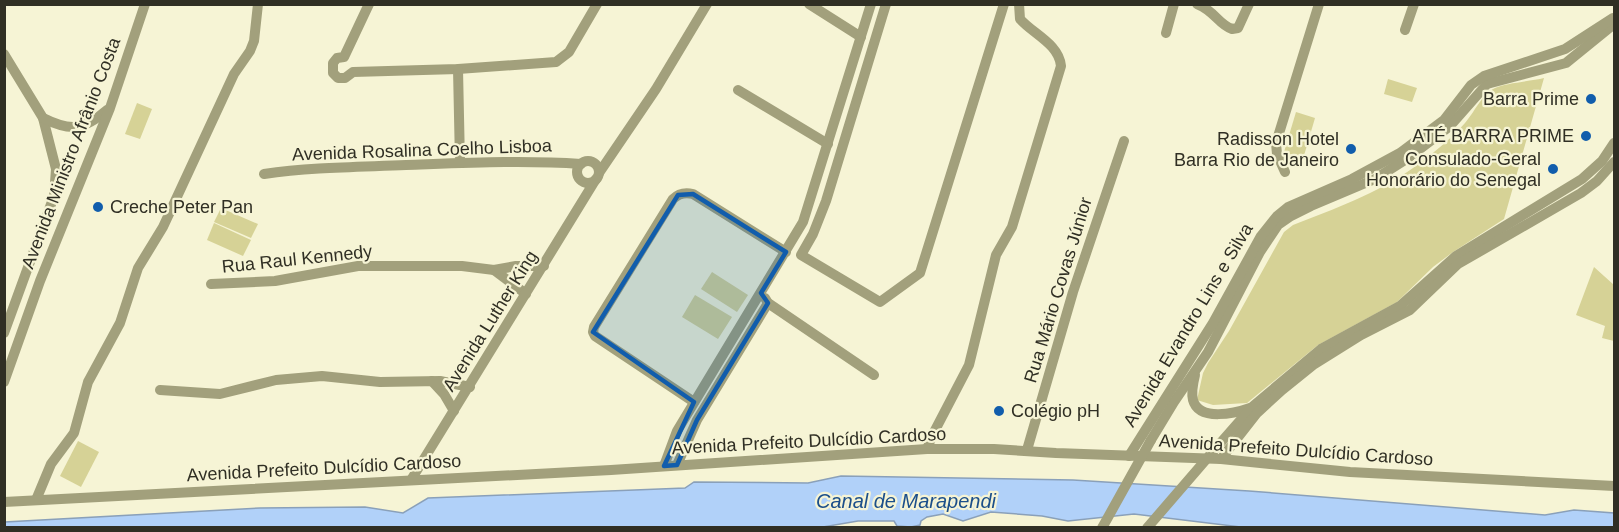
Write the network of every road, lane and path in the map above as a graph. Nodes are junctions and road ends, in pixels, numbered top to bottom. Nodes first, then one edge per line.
1 (137, 4) edge
2 (145, 4) edge
3 (258, 4) edge
4 (369, 4) edge
5 (597, 4) edge
6 (708, 4) edge
7 (808, 4) edge
8 (871, 4) edge
9 (886, 4) edge
10 (1004, 4) edge
11 (1020, 4) edge
12 (1174, 4) edge
13 (1197, 4) edge
14 (1249, 4) edge
15 (1319, 4) edge
16 (1414, 4) edge
17 (140, 16) junction
18 (1614, 18) edge
19 (1614, 24) edge
20 (1405, 30) dead end
21 (1166, 33) dead end
22 (861, 37) junction
23 (4, 54) edge
24 (344, 57) junction
25 (458, 69) junction
26 (353, 72) junction
27 (738, 90) dead end
28 (842, 98) junction
29 (856, 103) junction
30 (110, 108) junction
31 (43, 118) junction
32 (1124, 141) dead end
33 (1614, 143) edge
34 (828, 144) junction
35 (1614, 162) edge
36 (460, 163) junction
37 (581, 164) junction
38 (1285, 172) dead end
39 (264, 174) dead end
40 (598, 176) junction
41 (812, 196) junction
42 (1562, 198) junction
43 (826, 201) junction
44 (1527, 218) junction
45 (786, 252) junction
46 (1245, 265) junction
47 (544, 266) junction
48 (494, 270) junction
49 (211, 285) dead end
50 (21, 289) junction
51 (761, 293) junction
52 (526, 294) junction
53 (1414, 295) junction
54 (34, 297) junction
55 (768, 303) junction
56 (1234, 304) junction
57 (1398, 317) junction
58 (4, 333) edge
59 (1208, 352) junction
60 (1195, 372) junction
61 (874, 375) dead end
62 (432, 381) junction
63 (4, 382) edge
64 (1175, 383) junction
65 (470, 387) junction
66 (160, 390) dead end
67 (1282, 390) junction
68 (694, 402) junction
69 (1252, 407) junction
70 (454, 411) junction
71 (927, 449) junction
72 (1027, 450) junction
73 (1219, 454) junction
74 (1129, 456) junction
75 (677, 465) junction
76 (664, 466) junction
77 (411, 480) junction
78 (1614, 486) edge
79 (36, 500) junction
80 (4, 502) edge
81 (1102, 528) edge
82 (1147, 528) edge

1 - 17 street
2 - 17 street, Avenida Ministro Afrânio Costa
3 - 79 street
4 - 24 street
5 - 25 street
6 - 40 street, Avenida Luther King
7 - 22 street
8 - 22 street
9 - 29 street
10 - 43 street
11 - 71 street
12 - 21 street
13 - 14 street
15 - 38 street
16 - 20 street
17 - 30 street, Avenida Ministro Afrânio Costa
18 - 46 street, Avenida Evandro Lins e Silva
19 - 56 street, Avenida Evandro Lins e Silva
22 - 28 street
23 - 31 street, Avenida Ministro Afrânio Costa
24 - 26 street
24 - 26 street
25 - 26 street
25 - 36 street
27 - 34 street
28 - 29 street
28 - 34 street
29 - 43 street
30 - 31 street
30 - 54 street, Avenida Ministro Afrânio Costa
31 - 50 street, Avenida Ministro Afrânio Costa
32 - 72 street, Rua Mário Covas Júnior
33 - 42 street
34 - 41 street
35 - 42 street
36 - 37 street, Avenida Rosalina Coelho Lisboa
36 - 39 street, Avenida Rosalina Coelho Lisboa
37 - 40 street
37 - 40 street
40 - 47 street, Avenida Luther King
41 - 43 street
41 - 45 street
42 - 44 street
44 - 53 street
44 - 57 street
45 - 51 street
45 - 68 street
46 - 56 street
46 - 64 street, Avenida Evandro Lins e Silva
47 - 48 street, Rua Raul Kennedy
47 - 52 street, Avenida Luther King
48 - 49 street, Rua Raul Kennedy
48 - 52 street, Rua Raul Kennedy
50 - 54 street
50 - 58 street, Avenida Ministro Afrânio Costa
51 - 55 street
51 - 68 street
52 - 65 street, Avenida Luther King
53 - 57 street
53 - 69 street
54 - 63 street, Avenida Ministro Afrânio Costa
55 - 61 street
55 - 75 street
56 - 59 street, Avenida Evandro Lins e Silva
57 - 67 street
59 - 60 street, Avenida Evandro Lins e Silva
59 - 64 street
60 - 69 street
60 - 81 street, Avenida Evandro Lins e Silva, bridge
62 - 65 street
62 - 66 street
62 - 70 street
64 - 74 street, Avenida Evandro Lins e Silva
65 - 70 street, Avenida Luther King
67 - 69 street
67 - 73 street
68 - 76 street
69 - 73 street
70 - 77 street, Avenida Luther King
71 - 72 street, Avenida Prefeito Dulcídio Cardoso
71 - 75 street, Avenida Prefeito Dulcídio Cardoso
72 - 74 street, Avenida Prefeito Dulcídio Cardoso
73 - 74 street, Avenida Prefeito Dulcídio Cardoso
73 - 78 street, Avenida Prefeito Dulcídio Cardoso
73 - 82 street, bridge
75 - 76 street, Avenida Prefeito Dulcídio Cardoso
76 - 77 street, Avenida Prefeito Dulcídio Cardoso
77 - 79 street, Avenida Prefeito Dulcídio Cardoso
79 - 80 street, Avenida Prefeito Dulcídio Cardoso

